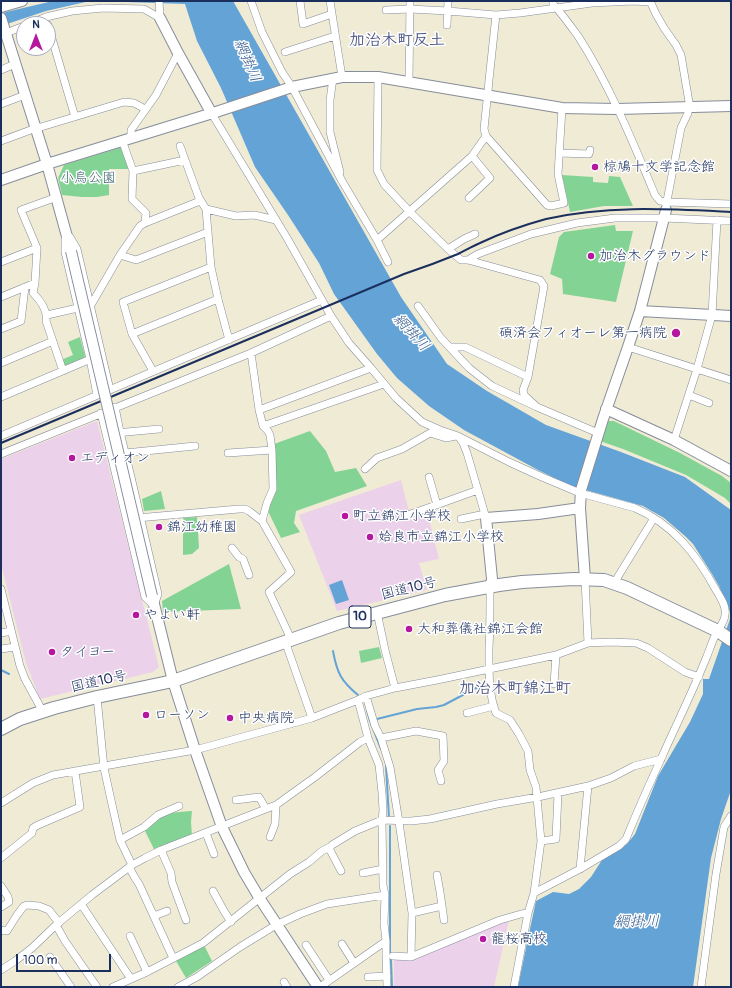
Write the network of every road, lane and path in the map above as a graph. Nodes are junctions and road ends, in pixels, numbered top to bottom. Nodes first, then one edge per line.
1 (22, 1) edge
2 (251, 1) edge
3 (300, 1) edge
4 (330, 1) edge
5 (410, 1) edge
6 (448, 1) edge
7 (553, 1) edge
8 (650, 1) edge
9 (592, 2) edge
10 (160, 3) edge
11 (1, 7) edge
12 (557, 8) junction
13 (410, 9) junction
14 (386, 10) dead end
15 (448, 11) junction
16 (332, 14) junction
17 (496, 15) junction
18 (1, 18) edge
19 (56, 18) edge
20 (160, 18) junction
21 (447, 25) dead end
22 (16, 28) edge
23 (4, 32) edge
24 (335, 36) junction
25 (285, 52) dead end
26 (56, 53) edge
27 (178, 53) junction
28 (15, 64) junction
29 (1, 70) edge
30 (337, 77) junction
31 (378, 77) junction
32 (409, 82) junction
33 (290, 88) junction
34 (25, 95) junction
35 (488, 96) junction
36 (1, 104) edge
37 (731, 106) edge
38 (689, 107) junction
39 (562, 108) junction
40 (145, 109) junction
41 (617, 109) junction
42 (214, 113) junction
43 (75, 117) junction
44 (36, 128) junction
45 (486, 136) junction
46 (126, 139) junction
47 (1, 141) edge
48 (180, 146) dead end
49 (590, 150) dead end
50 (559, 153) junction
51 (472, 156) junction
52 (185, 160) junction
53 (47, 164) junction
54 (133, 171) junction
55 (1, 180) edge
56 (342, 181) junction
57 (57, 197) junction
58 (469, 198) dead end
59 (200, 201) junction
60 (731, 204) edge
61 (206, 210) junction
62 (666, 210) junction
63 (409, 211) junction
64 (276, 220) junction
65 (717, 220) junction
66 (731, 221) edge
67 (145, 223) junction
68 (64, 226) junction
69 (208, 232) junction
70 (475, 234) dead end
71 (377, 240) junction
72 (37, 248) junction
73 (448, 249) junction
74 (120, 255) junction
75 (468, 260) junction
76 (1, 262) edge
77 (388, 262) dead end
78 (211, 266) junction
79 (35, 283) junction
80 (25, 287) junction
81 (1, 297) edge
82 (218, 299) junction
83 (322, 300) junction
84 (91, 305) junction
85 (418, 306) dead end
86 (78, 308) junction
87 (640, 311) junction
88 (712, 314) junction
89 (47, 315) junction
90 (331, 316) junction
91 (731, 316) edge
92 (1, 329) edge
93 (132, 334) junction
94 (229, 340) junction
95 (53, 341) junction
96 (450, 347) junction
97 (628, 347) junction
98 (250, 352) junction
99 (102, 356) junction
100 (90, 359) junction
101 (1, 363) edge
102 (371, 368) junction
103 (697, 369) junction
104 (63, 371) junction
105 (153, 371) junction
106 (528, 377) junction
107 (731, 380) edge
108 (384, 384) junction
109 (110, 390) junction
110 (689, 394) junction
111 (97, 396) junction
112 (1, 397) edge
113 (709, 403) dead end
114 (115, 407) junction
115 (537, 407) junction
116 (606, 409) junction
117 (259, 410) junction
118 (101, 413) junction
119 (263, 426) junction
120 (159, 429) dead end
121 (120, 432) junction
122 (598, 434) junction
123 (106, 435) junction
124 (1, 436) edge
125 (458, 436) junction
126 (674, 440) junction
127 (195, 446) dead end
128 (272, 450) junction
129 (125, 453) junction
130 (228, 453) dead end
131 (1, 454) edge
132 (365, 469) dead end
133 (731, 470) edge
134 (429, 477) dead end
135 (478, 490) junction
136 (580, 492) junction
137 (437, 505) junction
138 (580, 508) junction
139 (405, 516) dead end
140 (485, 516) junction
141 (140, 517) junction
142 (654, 518) junction
143 (461, 519) dead end
144 (126, 520) junction
145 (262, 522) junction
146 (232, 548) dead end
147 (249, 575) dead end
148 (585, 579) junction
149 (614, 584) junction
150 (491, 586) junction
151 (1, 589) edge
152 (2, 598) edge
153 (153, 601) junction
154 (377, 612) junction
155 (4, 616) edge
156 (11, 631) junction
157 (1, 633) edge
158 (723, 635) edge
159 (288, 640) junction
160 (588, 643) junction
161 (15, 647) junction
162 (1, 649) edge
163 (556, 655) junction
164 (489, 669) junction
165 (699, 677) junction
166 (173, 681) junction
167 (554, 684) dead end
168 (395, 688) junction
169 (366, 696) junction
170 (97, 697) junction
171 (358, 700) junction
172 (494, 706) junction
173 (43, 712) junction
174 (466, 713) dead end
175 (312, 718) junction
176 (1, 729) edge
177 (368, 738) junction
178 (381, 738) junction
179 (195, 750) junction
180 (661, 759) junction
181 (104, 766) junction
182 (76, 771) junction
183 (442, 781) dead end
184 (588, 786) junction
185 (558, 793) junction
186 (538, 797) junction
187 (236, 800) dead end
188 (1, 802) edge
189 (276, 805) junction
190 (179, 806) dead end
191 (266, 809) junction
192 (731, 816) edge
193 (382, 820) junction
194 (399, 820) junction
195 (222, 826) junction
196 (727, 827) edge
197 (206, 833) junction
198 (270, 837) dead end
199 (120, 840) junction
200 (541, 841) junction
201 (328, 848) junction
202 (161, 850) junction
203 (214, 854) dead end
204 (1, 858) edge
205 (131, 866) junction
206 (383, 868) junction
207 (580, 870) junction
208 (341, 871) dead end
209 (363, 873) dead end
210 (437, 875) dead end
211 (1, 886) edge
212 (213, 890) dead end
213 (534, 893) junction
214 (384, 895) junction
215 (260, 899) junction
216 (81, 904) junction
217 (442, 906) junction
218 (1, 907) edge
219 (167, 912) dead end
220 (412, 912) junction
221 (528, 913) junction
222 (154, 916) junction
223 (186, 920) dead end
224 (444, 920) dead end
225 (231, 922) junction
226 (57, 924) junction
227 (276, 925) junction
228 (1, 931) edge
229 (130, 936) dead end
230 (386, 941) junction
231 (342, 944) dead end
232 (306, 945) dead end
233 (394, 956) dead end
234 (411, 956) junction
235 (50, 958) dead end
236 (173, 958) junction
237 (354, 963) junction
238 (1, 970) edge
239 (147, 972) junction
240 (387, 976) junction
241 (368, 977) dead end
242 (131, 980) junction
243 (329, 980) junction
244 (71, 987) edge
245 (97, 987) edge
246 (113, 987) edge
247 (178, 987) edge
248 (319, 987) edge
249 (387, 987) edge
250 (514, 987) edge
251 (701, 987) edge

1 - 11 street
2 - 33 street
3 - 16 street
4 - 16 street
5 - 13 street
6 - 15 street
7 - 12 street
8 - 9 street
8 - 38 street
9 - 12 street
10 - 20 street
12 - 17 street
12 - 41 street
13 - 14 street
13 - 15 street
13 - 32 street
15 - 17 street
15 - 21 street
16 - 24 street
17 - 35 street
18 - 23 street
19 - 20 street
20 - 27 street
22 - 23 street
23 - 28 street
24 - 25 street
24 - 30 street
26 - 43 street
27 - 40 street
27 - 42 street
28 - 29 street
28 - 34 street
30 - 31 street
30 - 33 street
30 - 56 street
31 - 32 street
31 - 63 street
32 - 35 street
33 - 42 street
33 - 56 street
34 - 36 street
34 - 44 street
35 - 39 street
35 - 45 street
37 - 38 street
38 - 41 street
38 - 62 street
39 - 41 street
39 - 50 street
40 - 43 street
40 - 46 street
41 - 62 street
42 - 46 street
42 - 64 street
43 - 44 street
44 - 47 street
44 - 53 street
45 - 50 street
45 - 51 street
46 - 53 street
46 - 54 street
48 - 52 street
49 - 50 street
51 - 58 street
51 - 63 street
52 - 54 street
52 - 59 street
53 - 55 street
53 - 57 street
54 - 67 street
56 - 71 street
57 - 68 street
57 - 72 street
59 - 61 street
59 - 67 street
60 - 62 street
61 - 64 street
61 - 69 street
62 - 65 street
62 - 75 street
62 - 87 street
63 - 71 street
63 - 73 street
64 - 83 street
65 - 66 street
65 - 88 street
67 - 74 street
68 - 84 street
68 - 86 street
68 - 153 street, bridge
69 - 74 street
69 - 78 street
70 - 73 street
71 - 77 street
72 - 76 street
72 - 79 street
73 - 75 street
74 - 84 street
75 - 106 street
78 - 82 street
78 - 93 street
79 - 80 street
79 - 89 street
80 - 81 street
80 - 92 street
82 - 93 street
82 - 94 street
83 - 90 street
83 - 94 street
84 - 86 street
84 - 99 street
85 - 96 street
86 - 89 street
86 - 100 street
87 - 88 street
87 - 97 street
88 - 91 street
88 - 103 street
89 - 95 street
90 - 98 street
90 - 102 street
93 - 105 street
94 - 105 street
95 - 101 street
95 - 104 street
96 - 106 street
96 - 115 street
97 - 103 street
97 - 116 street
98 - 114 street
98 - 117 street
99 - 100 street
99 - 109 street
100 - 104 street
100 - 111 street
102 - 108 street
102 - 117 street
103 - 107 street
103 - 110 street
104 - 112 street
105 - 109 street
106 - 115 street
108 - 119 street
108 - 125 street
109 - 111 street
110 - 113 street
110 - 126 street
111 - 124 street
114 - 118 street
114 - 121 street
115 - 122 street
116 - 122 street
116 - 126 street
117 - 119 street
118 - 123 street
118 - 131 street
119 - 128 street
120 - 121 street
121 - 123 street
121 - 129 street
122 - 136 street
123 - 144 street
125 - 132 street
125 - 135 street
125 - 136 street
126 - 133 street
127 - 129 street
128 - 130 street
128 - 145 street
129 - 141 street
134 - 137 street
135 - 137 street
135 - 140 street
136 - 138 street
136 - 142 street
137 - 139 street
138 - 140 street
138 - 148 street
140 - 143 street
140 - 150 street
141 - 144 street
141 - 145 street
141 - 153 street
142 - 149 street
142 - 158 street
144 - 153 street
145 - 159 street
146 - 147 street
148 - 149 highway, 国道10号 / 10
148 - 150 highway, 国道10号 / 10
148 - 160 street
149 - 158 highway, 国道10号 / 10
150 - 154 highway, 国道10号 / 10
150 - 164 street
151 - 152 street
152 - 155 street
153 - 166 street
154 - 159 highway, 国道10号 / 10
154 - 168 street
155 - 156 street
156 - 157 street
156 - 161 street
158 - 165 street
159 - 166 highway, 国道10号 / 10
159 - 175 street
160 - 163 street
160 - 165 street
161 - 162 street
161 - 173 street
163 - 164 street
163 - 167 street
164 - 168 street
164 - 172 street
165 - 180 street
166 - 170 highway, 国道10号 / 10
166 - 179 street
168 - 169 street
169 - 171 street
169 - 178 street
170 - 173 highway, 国道10号 / 10
170 - 181 street
171 - 175 street
171 - 177 street
172 - 174 street
172 - 186 street
173 - 176 highway, 国道10号 / 10
175 - 179 street
177 - 189 street
177 - 193 street
178 - 183 street
178 - 194 street
179 - 181 street
179 - 195 street
180 - 184 street
180 - 207 street
181 - 182 street
181 - 199 street
182 - 188 street
182 - 204 street
184 - 185 street
184 - 207 street
185 - 186 street
185 - 200 street
186 - 194 street
186 - 200 street
187 - 191 street
189 - 191 street
189 - 198 street
190 - 199 street
191 - 195 street
192 - 196 street
193 - 194 street
193 - 201 street
193 - 206 street
194 - 220 street
195 - 197 street
195 - 215 street
196 - 251 street
197 - 202 street
197 - 203 street
199 - 205 street
200 - 213 street
201 - 208 street
201 - 215 street
202 - 205 street
202 - 223 street
205 - 216 street
205 - 222 street
206 - 209 street
206 - 214 street
207 - 213 street
210 - 217 street
211 - 218 street
212 - 225 street
213 - 221 street
214 - 227 street
214 - 230 street
215 - 225 street
215 - 227 street
216 - 226 street
216 - 242 street
217 - 220 street
217 - 224 street
219 - 222 street
220 - 234 street
221 - 234 street
221 - 250 street
222 - 236 street
225 - 236 street
226 - 228 street
226 - 238 street
226 - 245 street
227 - 247 street
227 - 248 street
229 - 239 street
230 - 237 street
230 - 240 street
231 - 237 street
232 - 243 street
233 - 234 street
235 - 244 street
236 - 239 street
237 - 243 street
239 - 242 street
240 - 241 street
240 - 249 street
242 - 246 street
243 - 248 street

